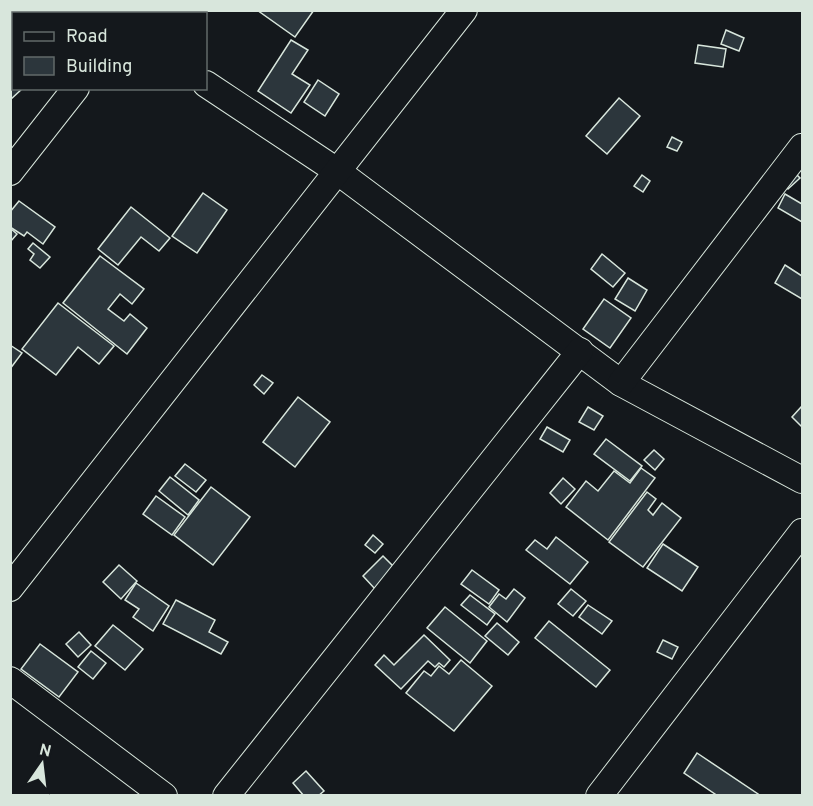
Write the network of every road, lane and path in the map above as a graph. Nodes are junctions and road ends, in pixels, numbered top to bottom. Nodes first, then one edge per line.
1 (464, 10) edge
2 (207, 85) edge
3 (74, 90) edge
4 (802, 147) edge
5 (337, 171) junction
6 (10, 172) edge
7 (580, 351) junction
8 (621, 383) junction
9 (802, 480) edge
10 (802, 532) edge
11 (10, 588) edge
12 (10, 680) edge
13 (164, 795) edge
14 (226, 795) edge
15 (599, 795) edge

1 - 5 street
2 - 5 street
3 - 6 street
4 - 8 street
5 - 7 street
5 - 11 street
7 - 8 street
7 - 14 street
8 - 9 street
10 - 15 street
12 - 13 street

